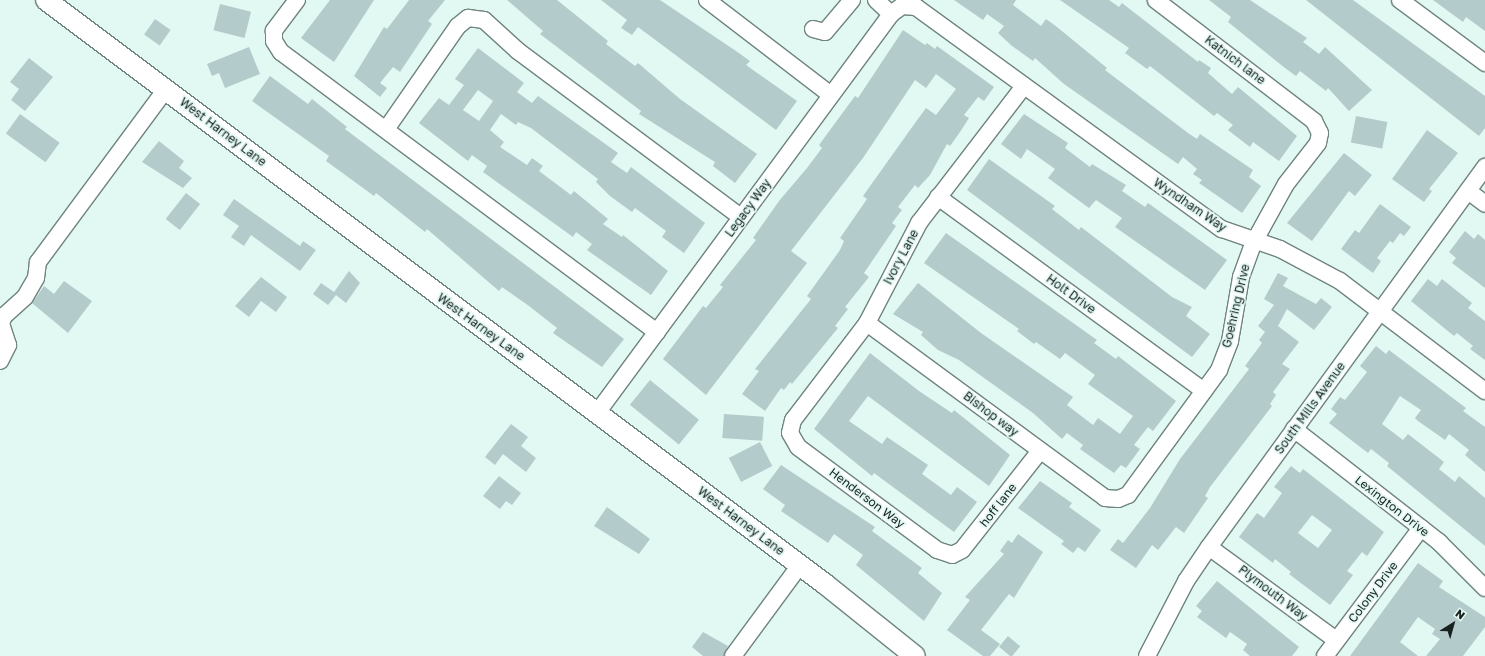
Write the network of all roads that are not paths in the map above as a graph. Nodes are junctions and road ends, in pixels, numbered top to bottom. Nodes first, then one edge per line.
1 (46, 0) edge
2 (297, 0) edge
3 (707, 0) edge
4 (852, 0) edge
5 (876, 0) edge
6 (1156, 0) edge
7 (1400, 0) edge
8 (898, 7) edge
9 (813, 28) dead end
10 (1485, 63) edge
11 (1024, 86) junction
12 (166, 89) junction
13 (830, 95) junction
14 (1314, 121) joint
15 (387, 128) junction
16 (1485, 167) edge
17 (1468, 191) junction
18 (938, 197) junction
19 (1485, 204) edge
20 (741, 217) junction
21 (1254, 242) junction
22 (1380, 312) junction
23 (0, 323) edge
24 (866, 323) junction
25 (657, 332) junction
26 (0, 360) edge
27 (1204, 391) junction
28 (1485, 392) edge
29 (597, 413) junction
30 (1294, 429) junction
31 (790, 433) joint
32 (1040, 451) junction
33 (1118, 499) joint
34 (1421, 528) junction
35 (1209, 547) junction
36 (952, 555) joint
37 (800, 566) junction
38 (1485, 588) edge
39 (1336, 640) junction
40 (733, 656) edge
41 (915, 656) edge
42 (1147, 656) edge
43 (1325, 656) edge

1 - 12 main road, West Harney Lane
2 - 15 street
3 - 13 street
4 - 9 street
5 - 8 street
6 - 14 street, Katnich lane
7 - 10 street
8 - 11 street, Wyndham Way
8 - 13 street, Legacy Way
11 - 18 street, Ivory Lane
11 - 21 street, Wyndham Way
12 - 23 street
12 - 29 main road, West Harney Lane
13 - 20 street, Legacy Way
14 - 21 street, Goehring Drive
15 - 20 street
15 - 25 street
16 - 17 street, South Mills Avenue
17 - 19 street
17 - 22 street, South Mills Avenue
18 - 24 street, Ivory Lane
18 - 27 street, Holt Drive
20 - 25 street, Legacy Way
21 - 22 street, Wyndham Way
21 - 27 street, Goehring Drive
22 - 28 street, Wyndham Way
22 - 30 street, South Mills Avenue
23 - 26 street
24 - 31 street, Ivory Lane
24 - 32 street, Bishop way
25 - 29 street, Legacy Way
27 - 33 street, Goehring Drive
29 - 37 main road, West Harney Lane
30 - 34 street, Lexington Drive
30 - 35 street, South Mills Avenue
31 - 36 street, Henderson Way
32 - 33 street, Bishop way
32 - 36 street, hoff lane
34 - 38 street, Lexington Drive
34 - 39 street, Colony Drive
35 - 39 street, Plymouth Way
35 - 42 street, South Mills Avenue
37 - 40 street
37 - 41 main road, West Harney Lane
39 - 43 street, Colony Drive

